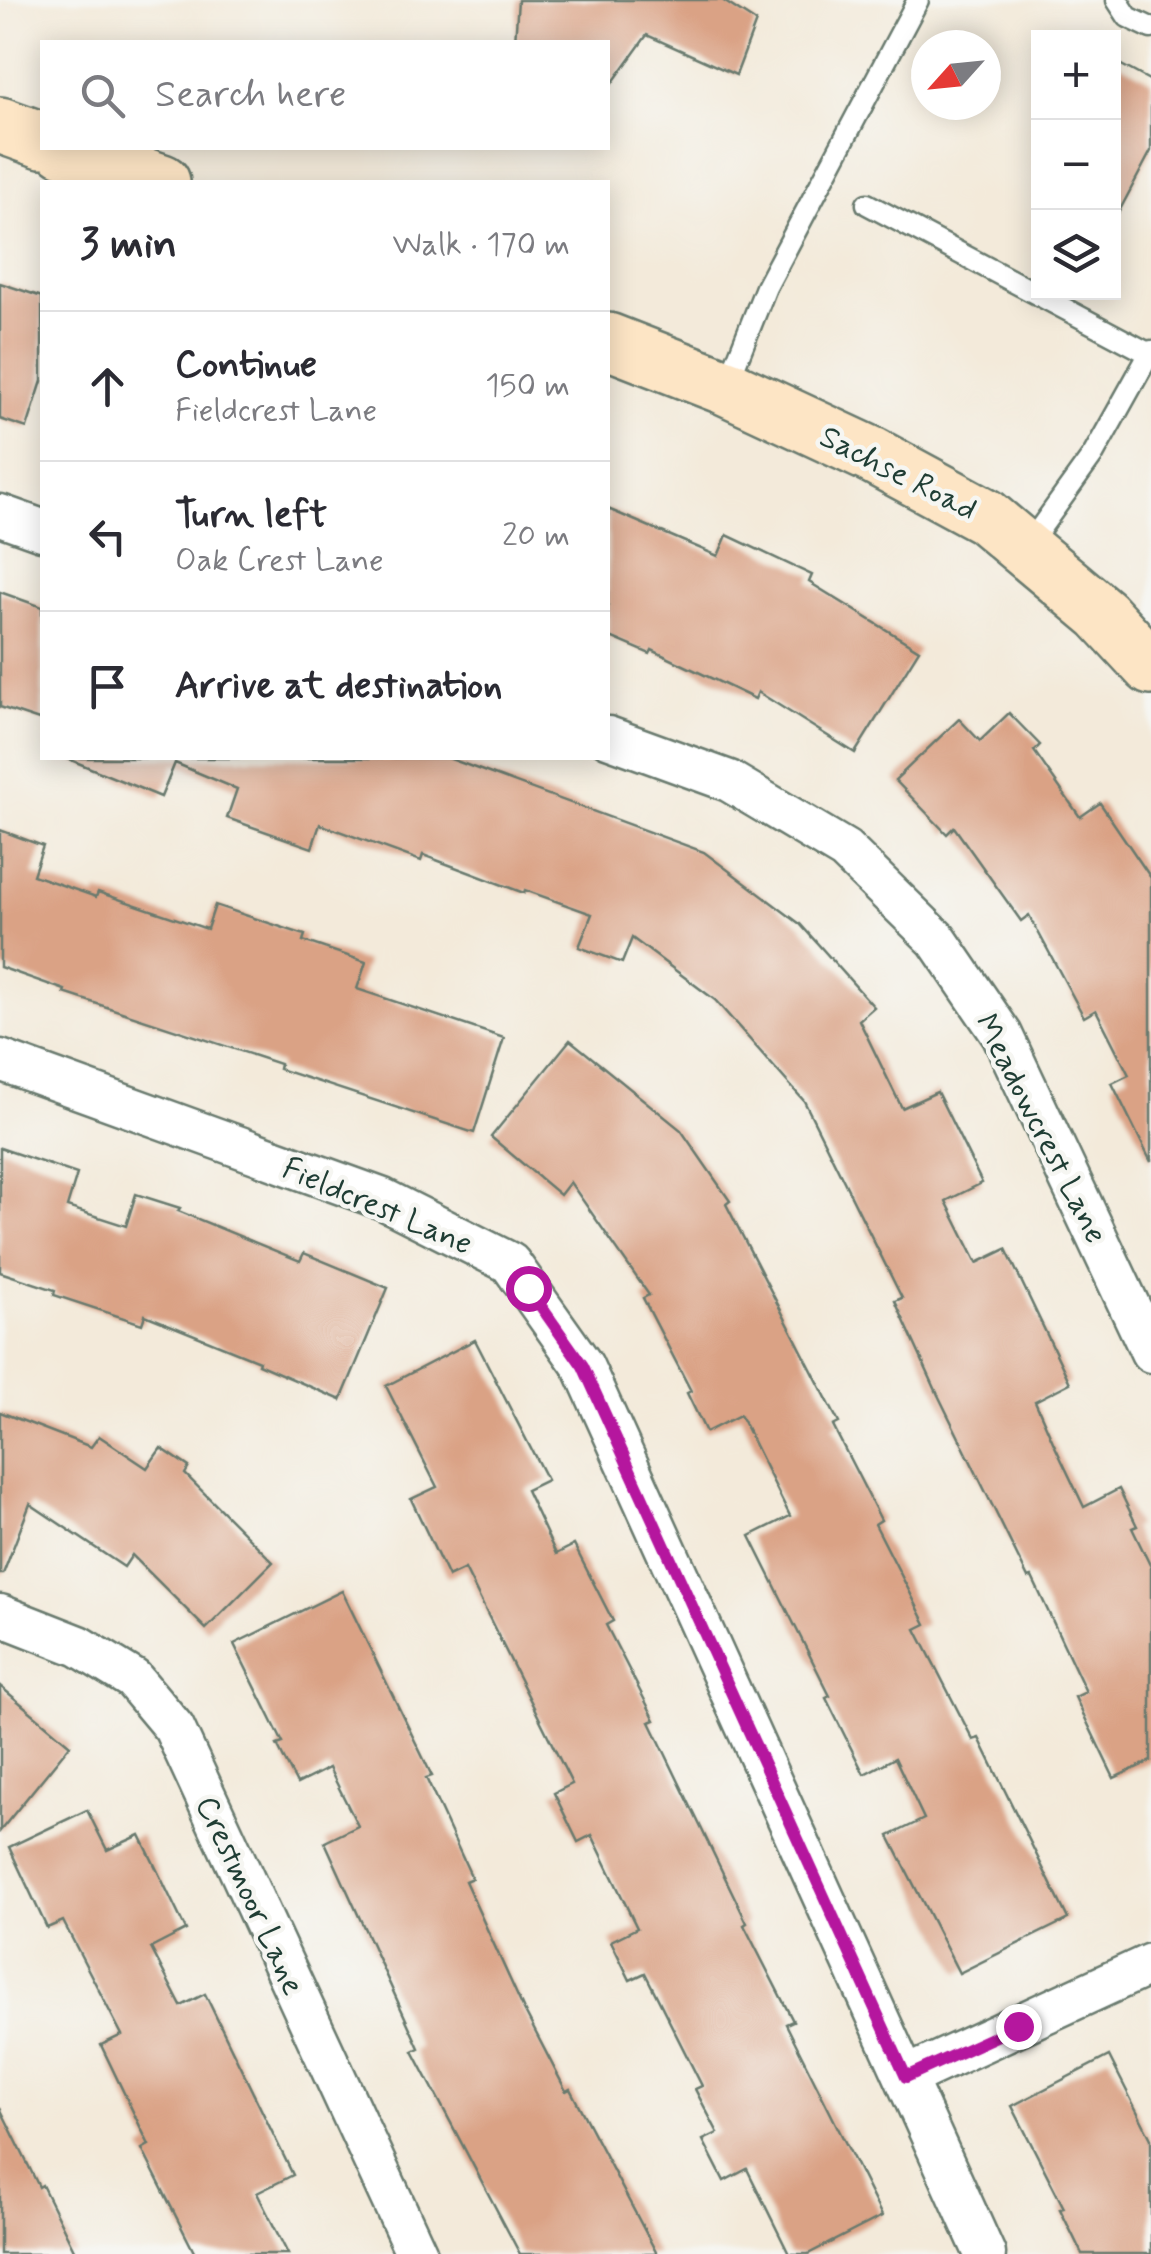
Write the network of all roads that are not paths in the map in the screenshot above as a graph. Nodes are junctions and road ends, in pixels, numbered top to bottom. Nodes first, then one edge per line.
1 (918, 0) edge
2 (1117, 0) edge
3 (1151, 28) edge
4 (0, 125) edge
5 (40, 139) edge
6 (69, 150) edge
7 (156, 180) edge
8 (867, 204) dead end
9 (610, 342) edge
10 (1150, 353) edge
11 (726, 387) junction
12 (0, 514) edge
13 (40, 529) edge
14 (1025, 550) junction
15 (1151, 666) edge
16 (610, 738) edge
17 (0, 1060) edge
18 (1151, 1352) edge
19 (0, 1615) edge
20 (1151, 1964) edge
21 (906, 2077) junction
22 (417, 2254) edge
23 (985, 2254) edge

1 - 11 lane
2 - 3 lane
4 - 5 main road
6 - 7 main road
8 - 10 lane
9 - 11 main road, Sachse Road
10 - 14 lane
11 - 14 main road, Sachse Road
12 - 13 street
14 - 15 main road, Sachse Road
16 - 18 street, Meadowcrest Lane
17 - 21 street, Fieldcrest Lane
19 - 22 street, Crestmoor Lane
20 - 21 street
21 - 23 street, Fieldcrest Lane

